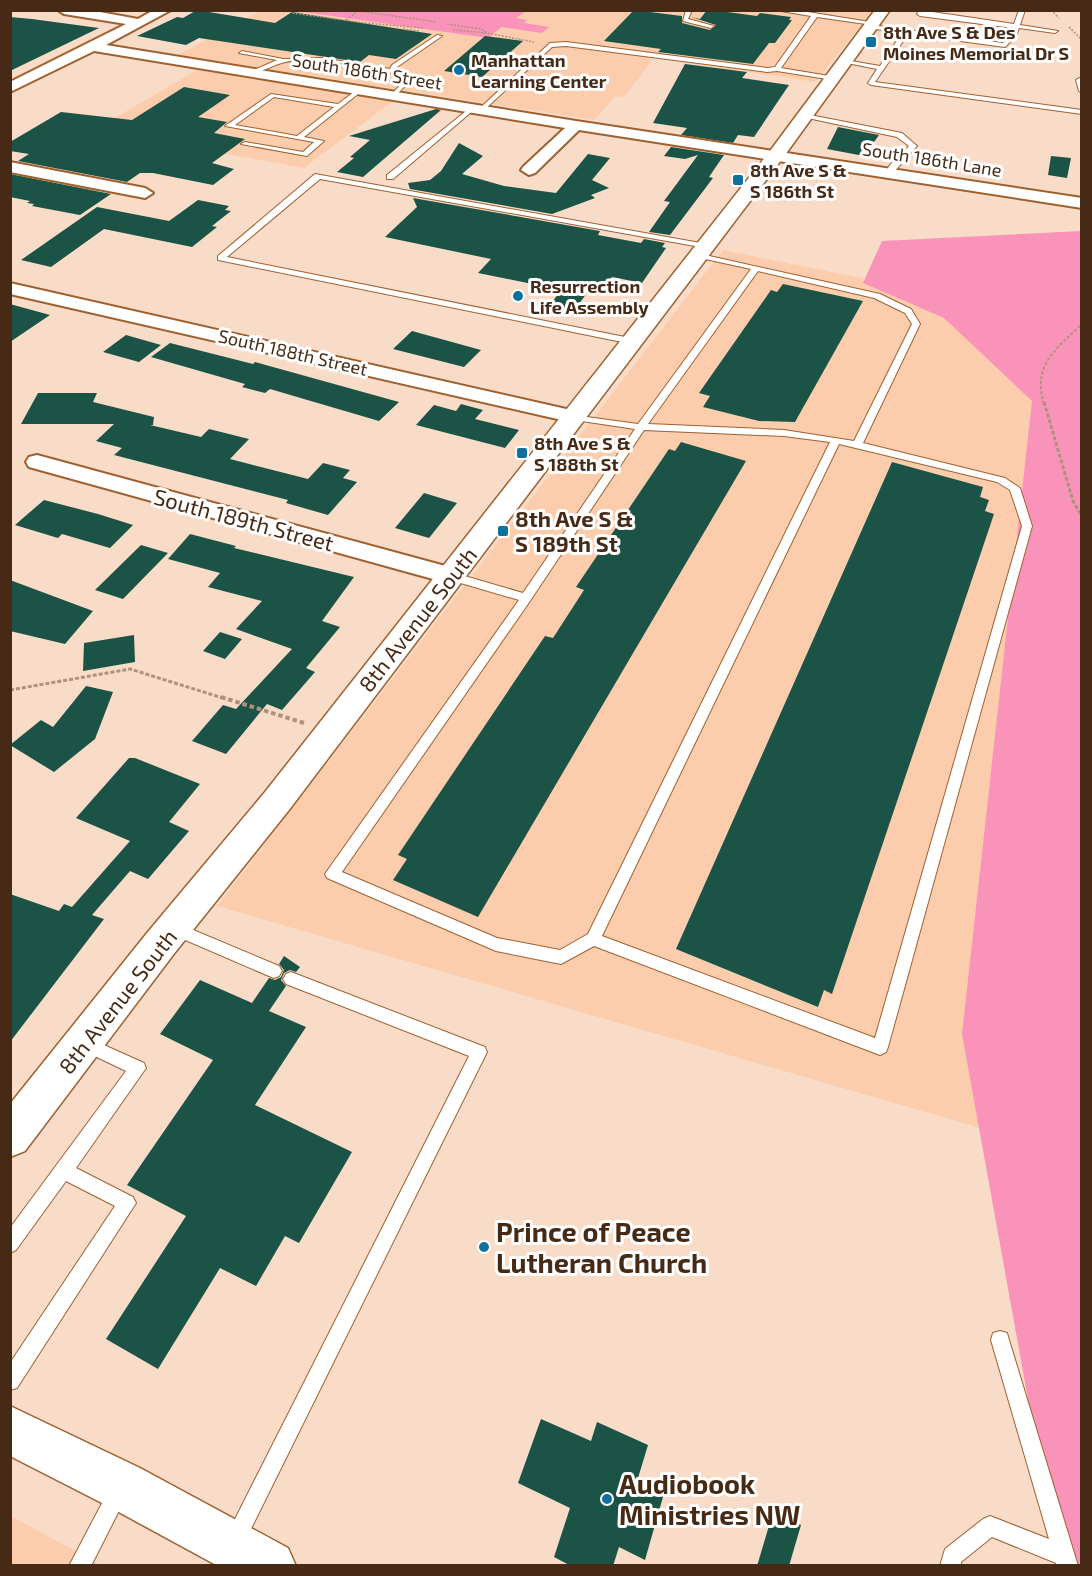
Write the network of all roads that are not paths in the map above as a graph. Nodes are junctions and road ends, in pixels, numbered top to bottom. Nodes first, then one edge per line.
1 (64, 10) edge
2 (165, 10) edge
3 (689, 10) edge
4 (778, 10) edge
5 (922, 10) edge
6 (1022, 10) edge
7 (815, 15) junction
8 (876, 20) edge
9 (140, 23) junction
10 (711, 26) dead end
11 (1017, 26) junction
12 (1055, 31) dead end
13 (906, 32) junction
14 (441, 33) road end
15 (94, 46) junction
16 (242, 53) dead end
17 (282, 59) junction
18 (881, 68) junction
19 (777, 69) junction
20 (839, 70) junction
21 (254, 72) junction
22 (393, 72) junction
23 (1078, 80) dead end
24 (10, 88) edge
25 (360, 90) junction
26 (1082, 91) edge
27 (394, 95) junction
28 (339, 106) junction
29 (478, 109) junction
30 (1082, 112) edge
31 (805, 116) junction
32 (576, 125) junction
33 (298, 138) junction
34 (245, 144) dead end
35 (776, 154) junction
36 (10, 167) edge
37 (529, 170) dead end
38 (889, 172) junction
39 (390, 177) dead end
40 (145, 193) dead end
41 (1082, 203) edge
42 (702, 251) junction
43 (756, 268) junction
44 (10, 288) edge
45 (632, 341) junction
46 (575, 417) junction
47 (641, 427) junction
48 (836, 440) junction
49 (857, 445) junction
50 (37, 462) dead end
51 (451, 576) junction
52 (526, 598) junction
53 (174, 928) junction
54 (593, 939) junction
55 (274, 971) dead end
56 (291, 979) dead end
57 (84, 1043) junction
58 (10, 1137) edge
59 (64, 1171) junction
60 (10, 1244) edge
61 (1000, 1340) dead end
62 (10, 1381) edge
63 (10, 1430) edge
64 (122, 1486) junction
65 (251, 1556) edge
66 (1067, 1561) edge
67 (79, 1566) edge
68 (950, 1566) edge

1 - 9 street
2 - 9 street
3 - 10 lane
4 - 7 lane
5 - 11 lane
6 - 11 lane
7 - 8 lane
7 - 19 lane
8 - 13 lane
8 - 20 street, 8th Avenue South
9 - 15 street
11 - 12 lane
11 - 13 lane
13 - 18 lane
14 - 22 lane
15 - 21 street, South 186th Street
15 - 24 street
16 - 17 lane
17 - 21 lane
17 - 22 lane
18 - 20 lane
18 - 30 lane
19 - 20 lane
19 - 29 lane
20 - 31 street, 8th Avenue South
21 - 25 street, South 186th Street
22 - 27 lane
23 - 26 lane
25 - 27 street, South 186th Street
25 - 28 lane
27 - 29 street, South 186th Street
28 - 33 lane
28 - 33 lane
29 - 32 street, South 186th Street
29 - 39 lane
31 - 35 street, 8th Avenue South
31 - 38 lane
32 - 35 street, South 186th Street
32 - 37 street
33 - 34 lane
35 - 38 street, South 186th Lane
35 - 42 street, 8th Avenue South
36 - 40 street
38 - 41 street, South 186th Lane
42 - 43 lane
42 - 45 street, 8th Avenue South
42 - 45 lane
43 - 47 lane
43 - 49 lane
44 - 46 street, South 188th Street
45 - 46 street, 8th Avenue South
46 - 47 lane
46 - 51 street, 8th Avenue South
47 - 48 lane
47 - 52 lane
48 - 49 lane
48 - 54 lane
49 - 54 lane
50 - 51 street, South 189th Street
51 - 52 lane
51 - 53 street, 8th Avenue South
52 - 54 lane
53 - 55 lane
53 - 57 street, 8th Avenue South
56 - 65 lane
57 - 58 street, 8th Avenue South
57 - 59 lane
59 - 60 lane
59 - 62 lane
61 - 66 lane
63 - 64 street
64 - 65 street
64 - 67 lane
66 - 68 lane

